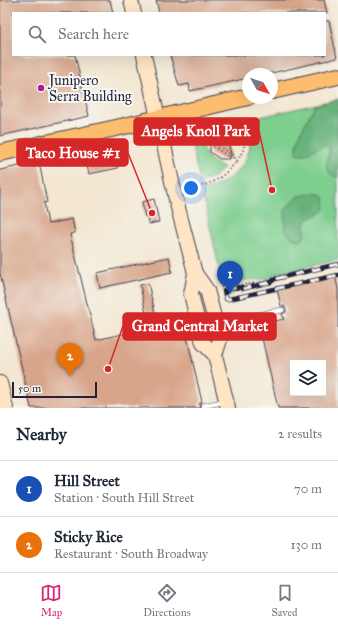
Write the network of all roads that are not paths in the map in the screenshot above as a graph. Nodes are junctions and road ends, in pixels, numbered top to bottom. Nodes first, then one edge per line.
1 (131, 0) edge
2 (134, 12) edge
3 (144, 56) edge
4 (338, 76) edge
5 (278, 90) edge
6 (242, 98) edge
7 (158, 118) junction
8 (0, 153) edge
9 (195, 273) junction
10 (282, 310) dead end
11 (216, 326) junction
12 (216, 354) junction
13 (0, 383) edge
14 (227, 404) edge
15 (203, 406) dead end
16 (6, 408) edge

1 - 2 main road
3 - 7 main road
4 - 5 main road
6 - 7 main road
7 - 8 main road
7 - 9 main road
9 - 11 main road
9 - 12 main road
10 - 11 lane
11 - 12 main road
12 - 14 main road
13 - 16 main road
14 - 15 lane

